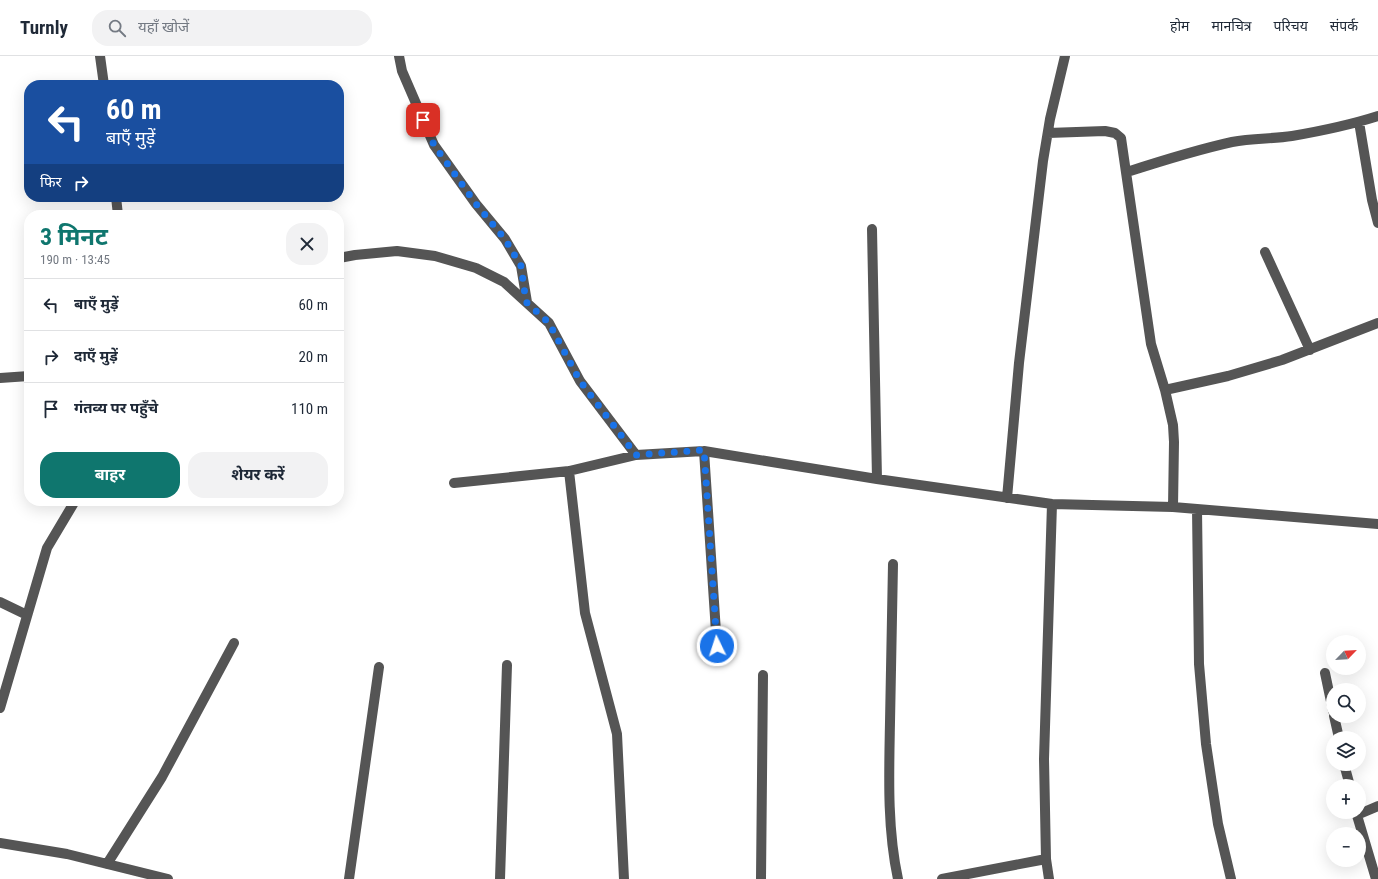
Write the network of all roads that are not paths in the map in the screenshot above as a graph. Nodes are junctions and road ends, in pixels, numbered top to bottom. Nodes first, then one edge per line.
1 (100, 56) edge
2 (399, 56) edge
3 (1065, 56) edge
4 (103, 80) edge
5 (1378, 116) edge
6 (1359, 122) junction
7 (1048, 133) junction
8 (1127, 172) junction
9 (1378, 223) edge
10 (872, 229) dead end
11 (1265, 252) dead end
12 (344, 257) edge
13 (526, 302) junction
14 (1378, 323) edge
15 (1310, 350) junction
16 (24, 376) edge
17 (0, 378) edge
18 (1165, 390) junction
19 (704, 450) junction
20 (636, 455) junction
21 (569, 471) junction
22 (876, 479) junction
23 (454, 483) dead end
24 (1007, 498) junction
25 (1052, 504) junction
26 (72, 506) edge
27 (1173, 507) junction
28 (1197, 509) junction
29 (1378, 524) edge
30 (893, 564) dead end
31 (0, 602) edge
32 (27, 615) junction
33 (234, 643) dead end
34 (717, 646) dead end
35 (506, 665) dead end
36 (379, 667) dead end
37 (1325, 673) dead end
38 (763, 675) dead end
39 (1327, 683) edge
40 (0, 708) edge
41 (1378, 806) edge
42 (1366, 811) edge
43 (1358, 819) edge
44 (0, 843) edge
45 (1046, 859) junction
46 (108, 864) junction
47 (168, 879) edge
48 (348, 879) edge
49 (500, 879) edge
50 (624, 879) edge
51 (761, 879) edge
52 (898, 879) edge
53 (942, 879) edge
54 (1049, 879) edge
55 (1231, 879) edge
56 (1376, 879) edge

1 - 4 street
2 - 13 street
3 - 7 street
5 - 6 street
6 - 8 street
6 - 9 street
7 - 8 street
7 - 24 street
8 - 18 street
10 - 22 street
11 - 15 street
12 - 13 street
13 - 20 street
14 - 15 street
15 - 18 street
16 - 17 street
18 - 27 street
19 - 20 street
19 - 22 street
19 - 34 street
20 - 21 street
21 - 23 street
21 - 50 street
22 - 24 street
24 - 25 street
25 - 27 street
25 - 45 street
26 - 32 street
27 - 28 street
28 - 29 street
28 - 55 street
30 - 52 street
31 - 32 street
32 - 40 street
33 - 46 street
35 - 49 street
36 - 48 street
37 - 39 street
38 - 51 street
41 - 42 street
43 - 56 street
44 - 46 street
45 - 53 street
45 - 54 street
46 - 47 street

